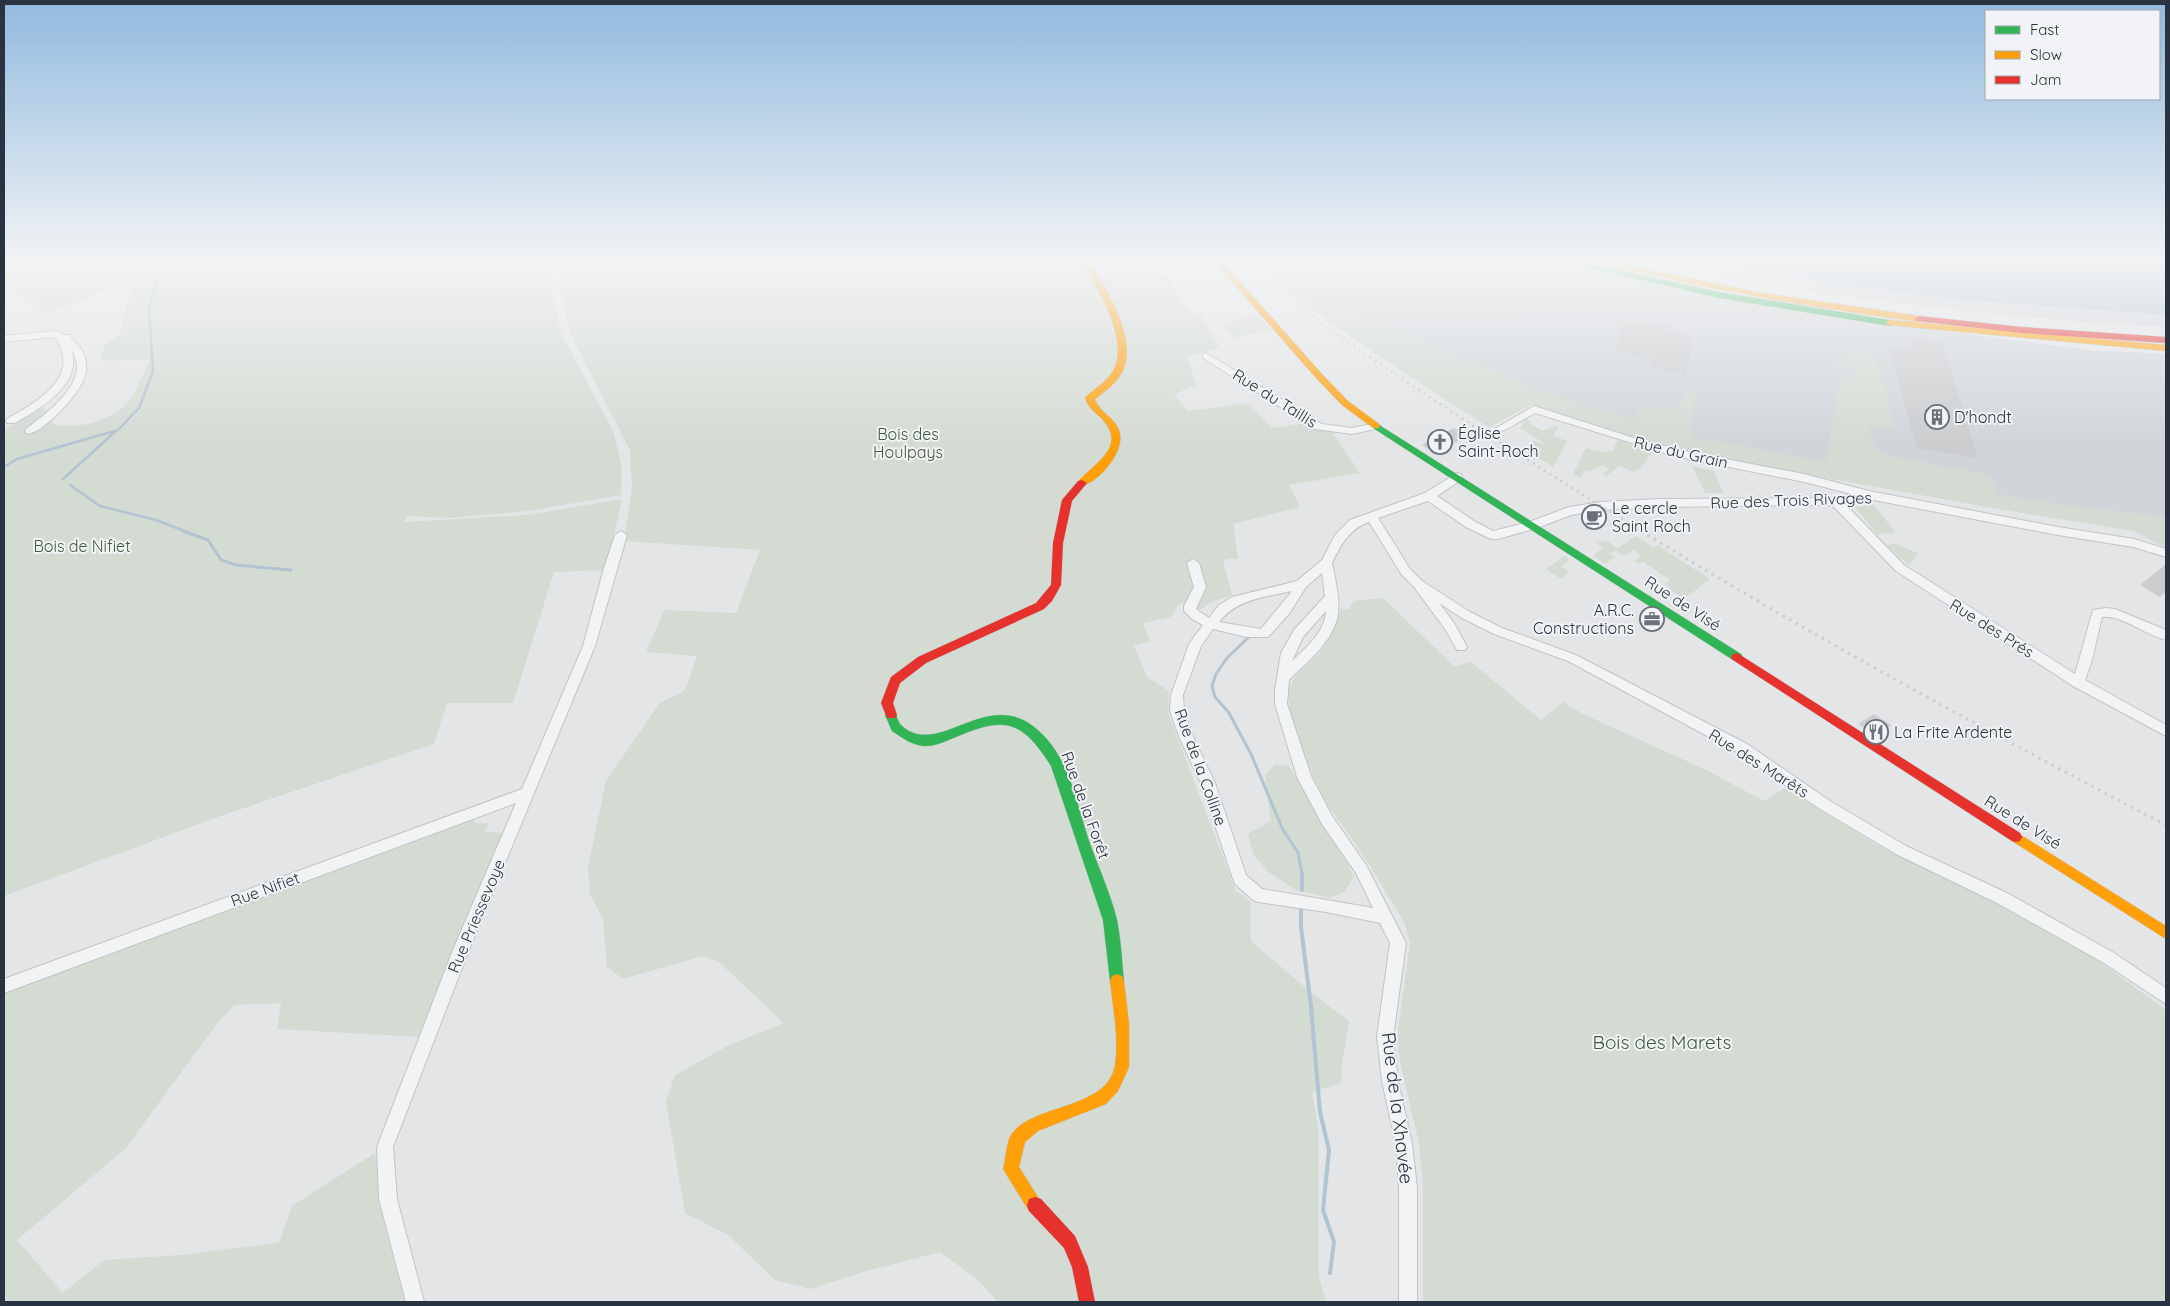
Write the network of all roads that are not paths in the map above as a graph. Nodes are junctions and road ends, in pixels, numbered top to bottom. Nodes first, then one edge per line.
1 (1114, 321) edge
2 (1271, 321) edge
3 (1888, 321) edge
4 (1955, 321) edge
5 (2016, 321) edge
6 (2166, 332) edge
7 (54, 333) junction
8 (4, 339) edge
9 (2166, 340) edge
10 (2166, 348) edge
11 (1206, 356) dead end
12 (11, 420) dead end
13 (1376, 426) junction
14 (1502, 428) dead end
15 (30, 431) dead end
16 (1457, 476) junction
17 (1868, 495) junction
18 (1429, 496) junction
19 (1836, 502) junction
20 (1371, 516) junction
21 (1533, 525) junction
22 (621, 536) dead end
23 (2166, 553) edge
24 (1193, 563) dead end
25 (1326, 563) junction
26 (1301, 584) junction
27 (1418, 584) junction
28 (1331, 597) junction
29 (1210, 622) junction
30 (2166, 635) edge
31 (1461, 647) dead end
32 (1283, 678) junction
33 (2078, 682) junction
34 (2166, 731) edge
35 (527, 794) junction
36 (1386, 917) junction
37 (2166, 933) edge
38 (4, 986) edge
39 (2166, 997) edge
40 (415, 1302) edge
41 (1087, 1302) edge
42 (1408, 1302) edge

1 - 41 main road, Rue de la Forêt
2 - 13 main road, Rue de Visé
3 - 10 main road
4 - 9 main road
5 - 6 main road
7 - 8 street
7 - 12 street
7 - 15 street
11 - 13 street, Rue du Taillis
13 - 16 main road, Rue de Visé
14 - 17 street, Rue du Grain
16 - 18 street, Rue de la Colline
16 - 21 main road, Rue de Visé
17 - 19 street, Rue des Trois Rivages
17 - 23 street, Rue des Trois Rivages
18 - 20 street, Rue de la Colline
18 - 21 street, Rue des Trois Rivages
19 - 21 street, Rue des Trois Rivages
19 - 33 street, Rue des Prés
20 - 25 street, Rue de la Colline
20 - 27 street, Rue des Marêts
21 - 37 main road, Rue de Visé
22 - 35 street, Rue Priessevoye
24 - 29 street
25 - 26 street, Rue de la Colline
25 - 28 street
26 - 29 street, Rue de la Colline
26 - 29 street
27 - 31 street
27 - 39 street, Rue des Marêts
28 - 32 street, Rue de la Xhavée
28 - 32 street
29 - 36 street, Rue de la Colline
30 - 33 street
32 - 36 street, Rue de la Xhavée
33 - 34 street, Rue des Prés
35 - 38 street, Rue Nifiet
35 - 40 street, Rue Priessevoye
36 - 42 street, Rue de la Xhavée

